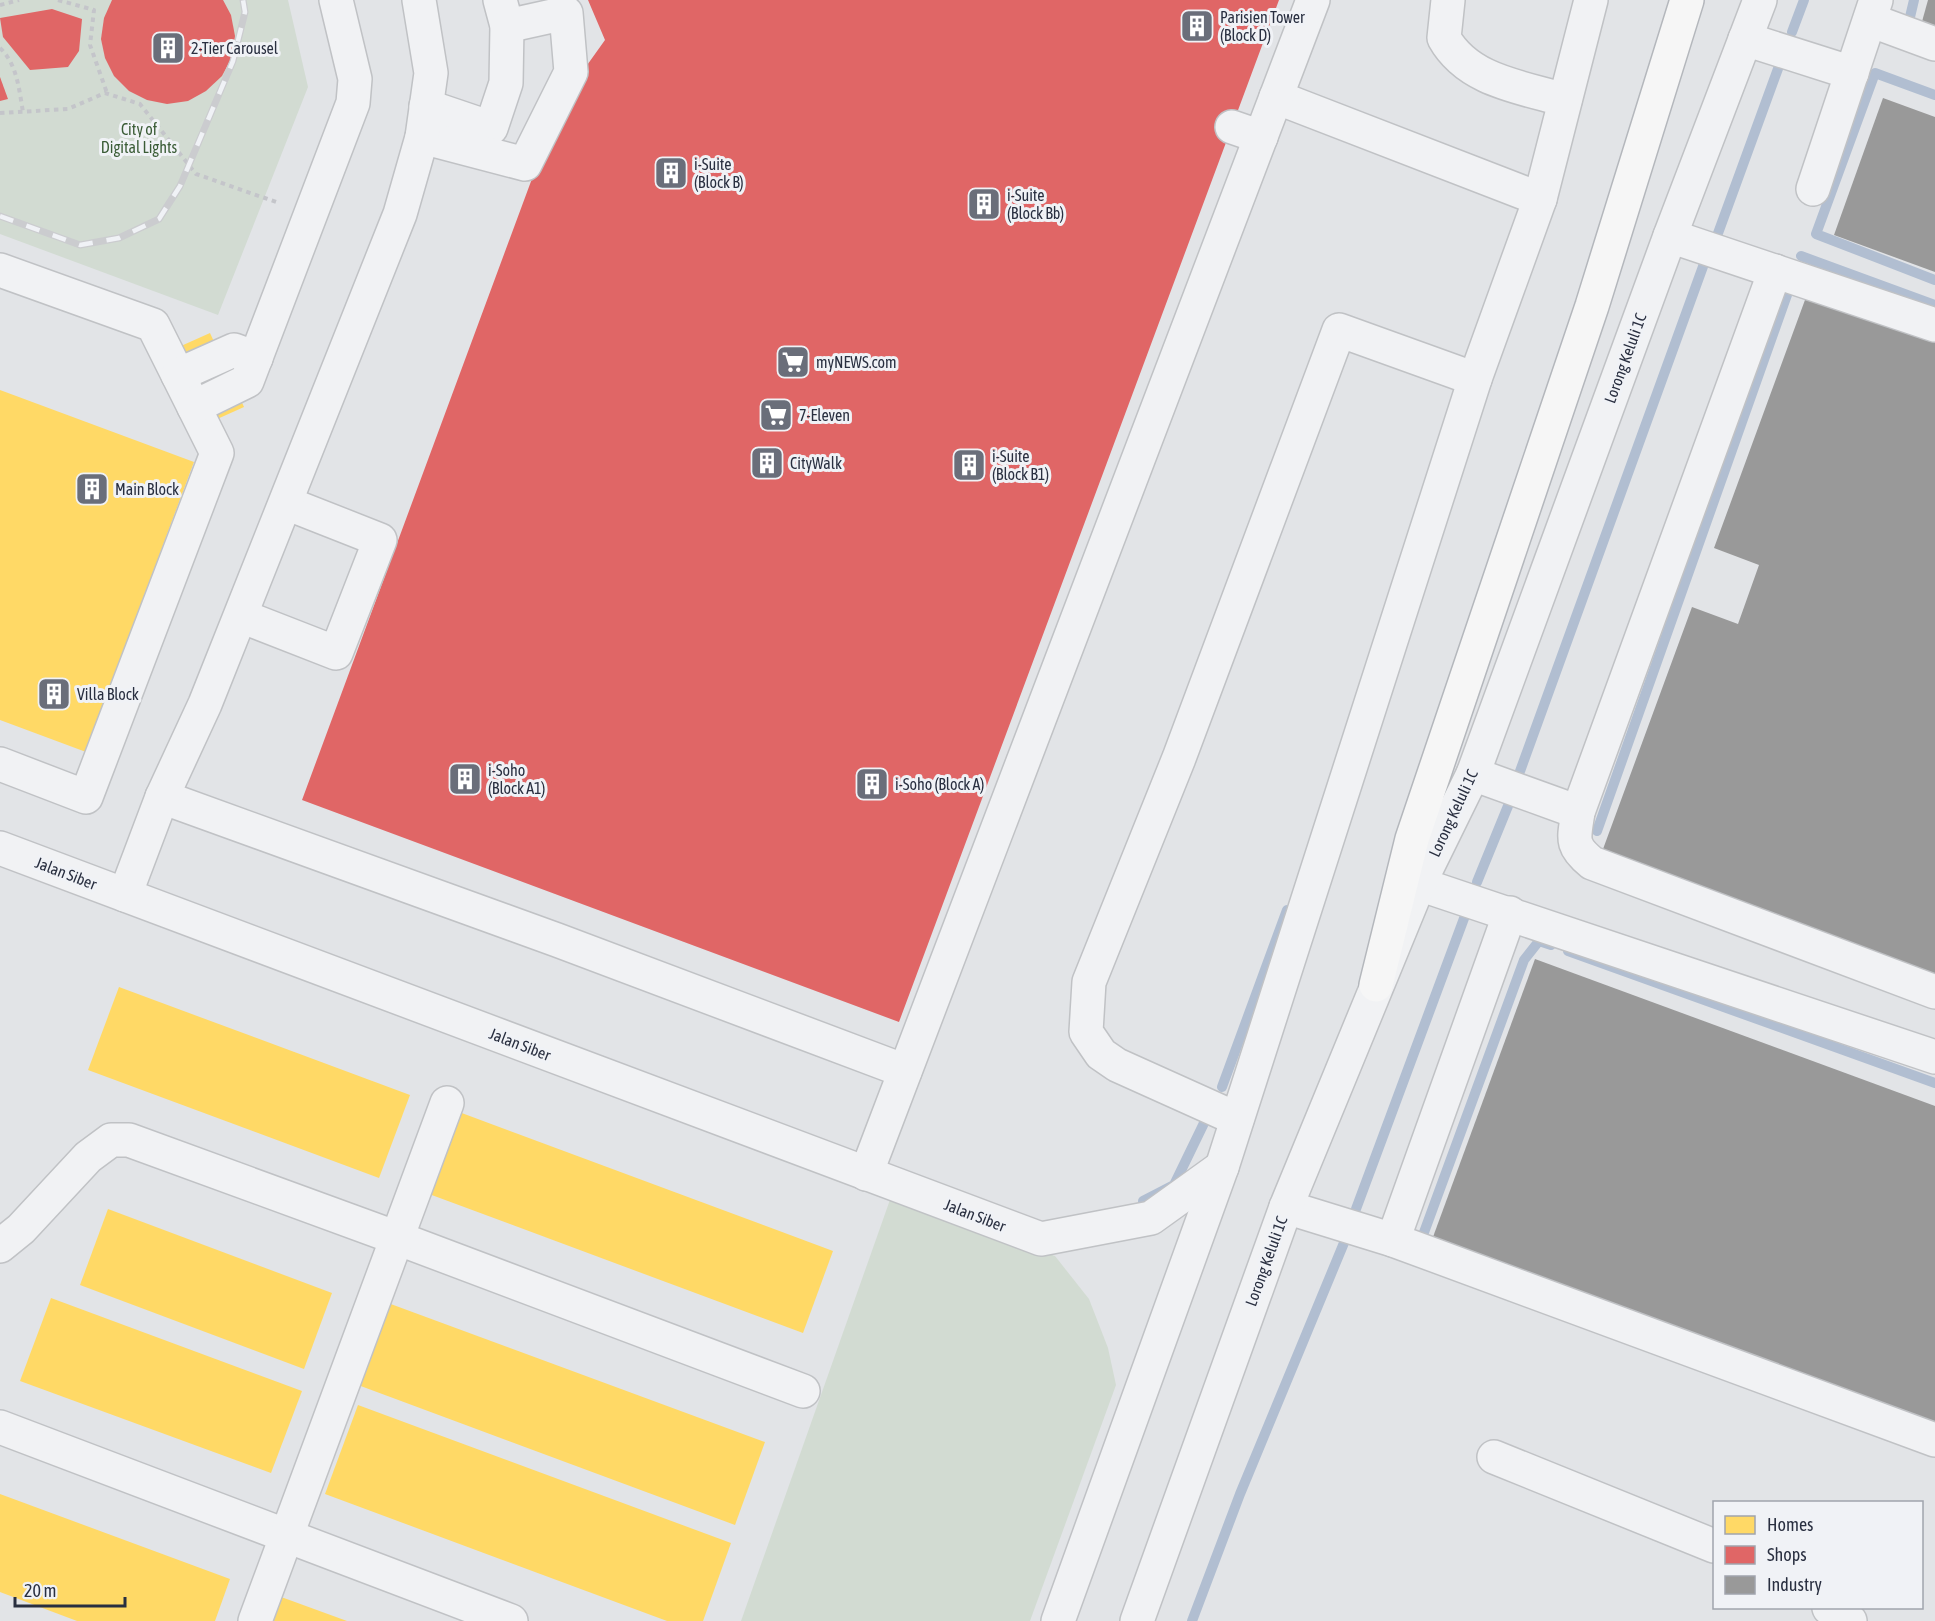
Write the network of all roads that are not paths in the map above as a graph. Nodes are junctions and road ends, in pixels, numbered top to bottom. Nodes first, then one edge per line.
1 (336, 0) edge
2 (419, 0) edge
3 (1313, 0) edge
4 (1448, 0) edge
5 (1591, 0) edge
6 (1687, 0) edge
7 (1760, 0) edge
8 (1873, 10) edge
9 (503, 13) edge
10 (1745, 39) junction
11 (1935, 44) edge
12 (1852, 73) junction
13 (1276, 97) junction
14 (1565, 100) junction
15 (424, 122) junction
16 (1813, 189) dead end
17 (1540, 199) junction
18 (1670, 236) junction
19 (0, 270) edge
20 (1775, 271) junction
21 (1935, 325) edge
22 (256, 358) junction
23 (178, 375) junction
24 (1475, 379) junction
25 (194, 407) junction
26 (286, 503) junction
27 (241, 616) junction
28 (0, 764) edge
29 (1473, 774) junction
30 (162, 797) junction
31 (1578, 812) junction
32 (0, 848) edge
33 (1419, 884) junction
34 (125, 895) junction
35 (1510, 913) junction
36 (1376, 986) junction
37 (1935, 992) edge
38 (1935, 1057) edge
39 (905, 1071) junction
40 (447, 1103) dead end
41 (1238, 1119) junction
42 (1222, 1167) junction
43 (866, 1174) junction
44 (1286, 1207) junction
45 (7, 1230) edge
46 (397, 1238) junction
47 (1393, 1240) junction
48 (804, 1391) dead end
49 (0, 1427) edge
50 (1935, 1440) edge
51 (1494, 1457) dead end
52 (287, 1534) junction
53 (1713, 1546) edge
54 (1831, 1609) edge
55 (255, 1621) edge
56 (511, 1621) edge
57 (1058, 1621) edge
58 (1137, 1621) edge
59 (1850, 1621) edge

1 - 22 street
2 - 15 street
3 - 13 street
4 - 14 street
5 - 14 street
6 - 36 highway
7 - 10 street, Lorong Keluli 1C
8 - 11 street
8 - 12 street
9 - 15 street
9 - 15 street
10 - 12 street
10 - 18 street, Lorong Keluli 1C
12 - 16 street
13 - 17 street
13 - 39 street
14 - 17 street
15 - 26 street
17 - 24 street
18 - 20 street
18 - 29 street, Lorong Keluli 1C
19 - 23 street
20 - 21 street
20 - 31 street
22 - 23 street
22 - 25 street
23 - 25 street
24 - 41 street
24 - 41 street
25 - 28 street
26 - 27 street
26 - 27 street
27 - 30 street
29 - 31 street
29 - 33 street, Lorong Keluli 1C
30 - 34 street
30 - 39 street
31 - 37 street
32 - 34 street, Jalan Siber
33 - 35 street
33 - 36 street, Lorong Keluli 1C
34 - 43 street, Jalan Siber
35 - 38 street
35 - 47 street
36 - 44 street, Lorong Keluli 1C
39 - 43 street
40 - 46 street
41 - 42 street
42 - 43 street, Jalan Siber
42 - 57 street
44 - 47 street
44 - 58 street, Lorong Keluli 1C
45 - 46 street
46 - 48 street
46 - 52 street
47 - 50 street
49 - 52 street
51 - 53 street
52 - 55 street
52 - 56 street
54 - 59 street

